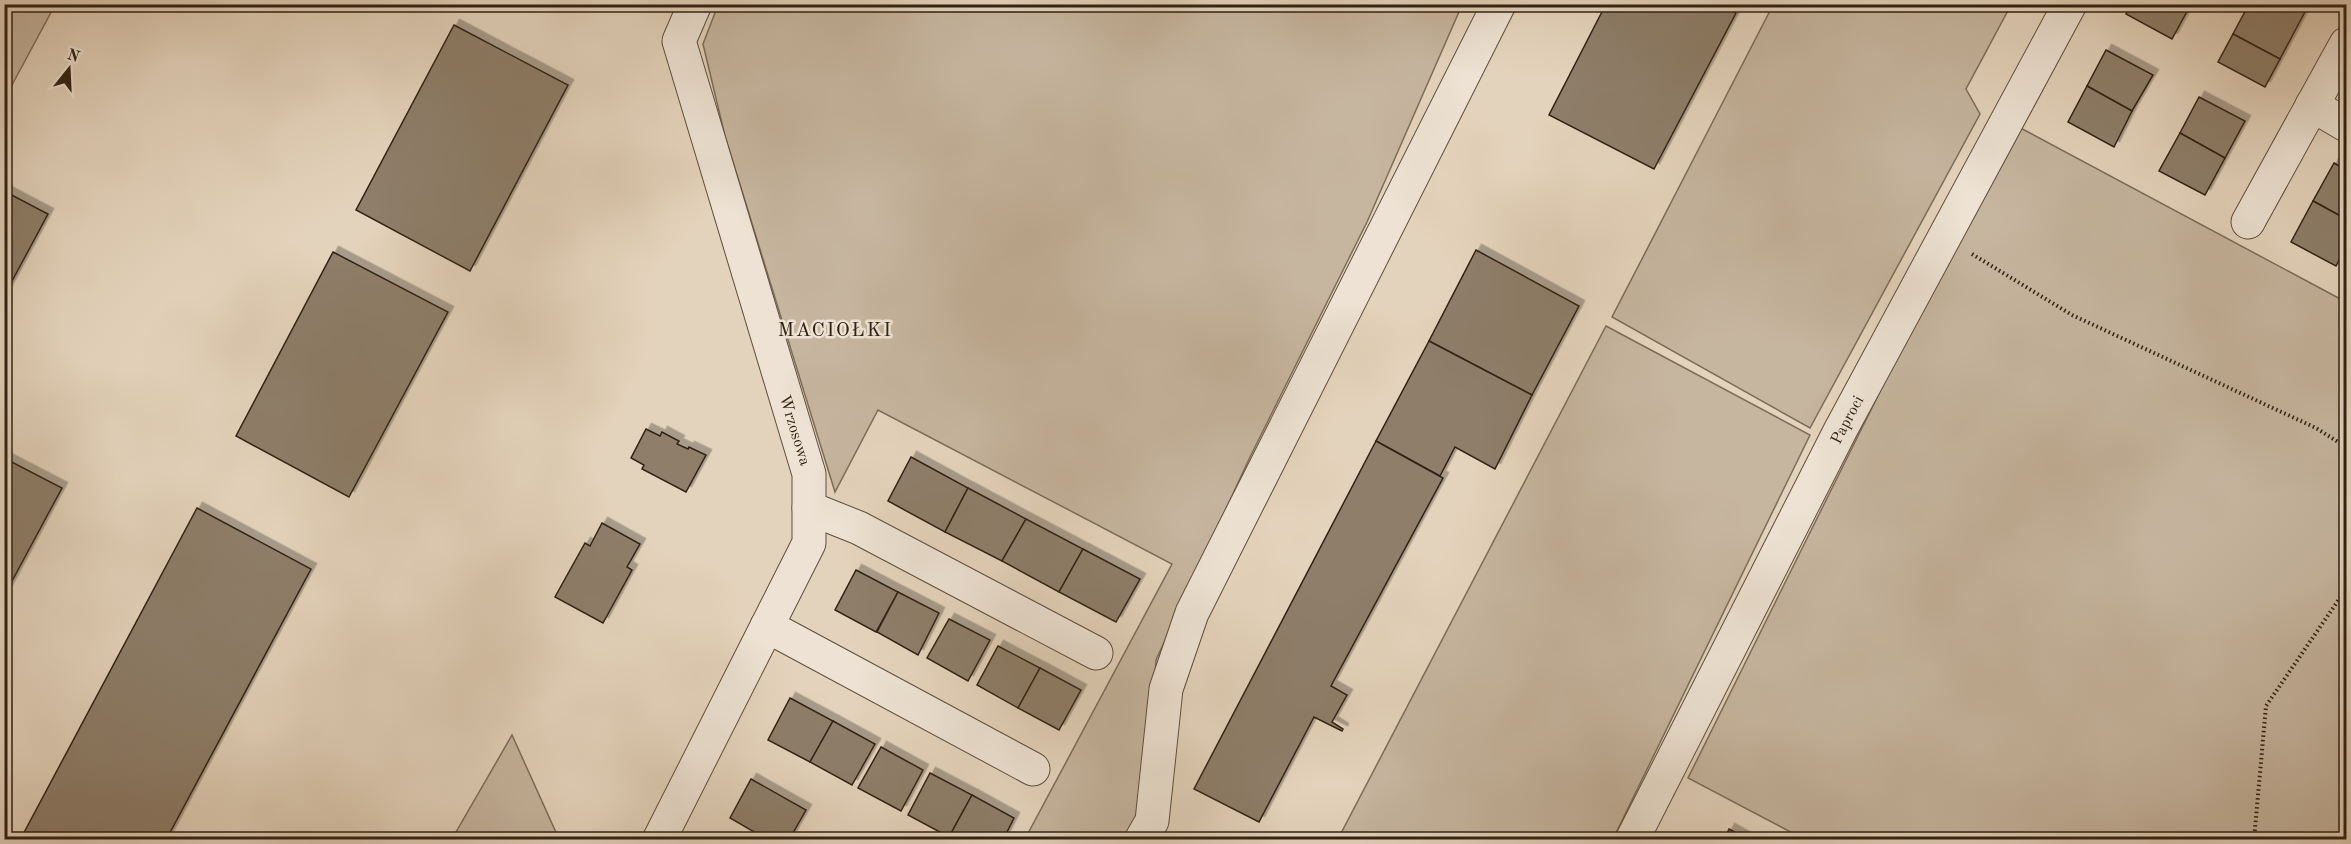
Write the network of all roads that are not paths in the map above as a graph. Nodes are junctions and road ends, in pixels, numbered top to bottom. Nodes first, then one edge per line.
1 (695, 4) edge
2 (1499, 4) edge
3 (2070, 4) edge
4 (2346, 44) edge
5 (2312, 105) junction
6 (2346, 125) edge
7 (2248, 222) dead end
8 (809, 508) junction
9 (767, 626) junction
10 (1096, 653) dead end
11 (1033, 769) dead end
12 (659, 840) edge
13 (1142, 840) edge
14 (1632, 840) edge

1 - 8 street, Wrzosowa
2 - 13 street
3 - 14 street, Paproci
4 - 5 street
5 - 6 street
5 - 7 street
8 - 9 street, Wrzosowa
8 - 10 street
9 - 11 street
9 - 12 street, Wrzosowa

